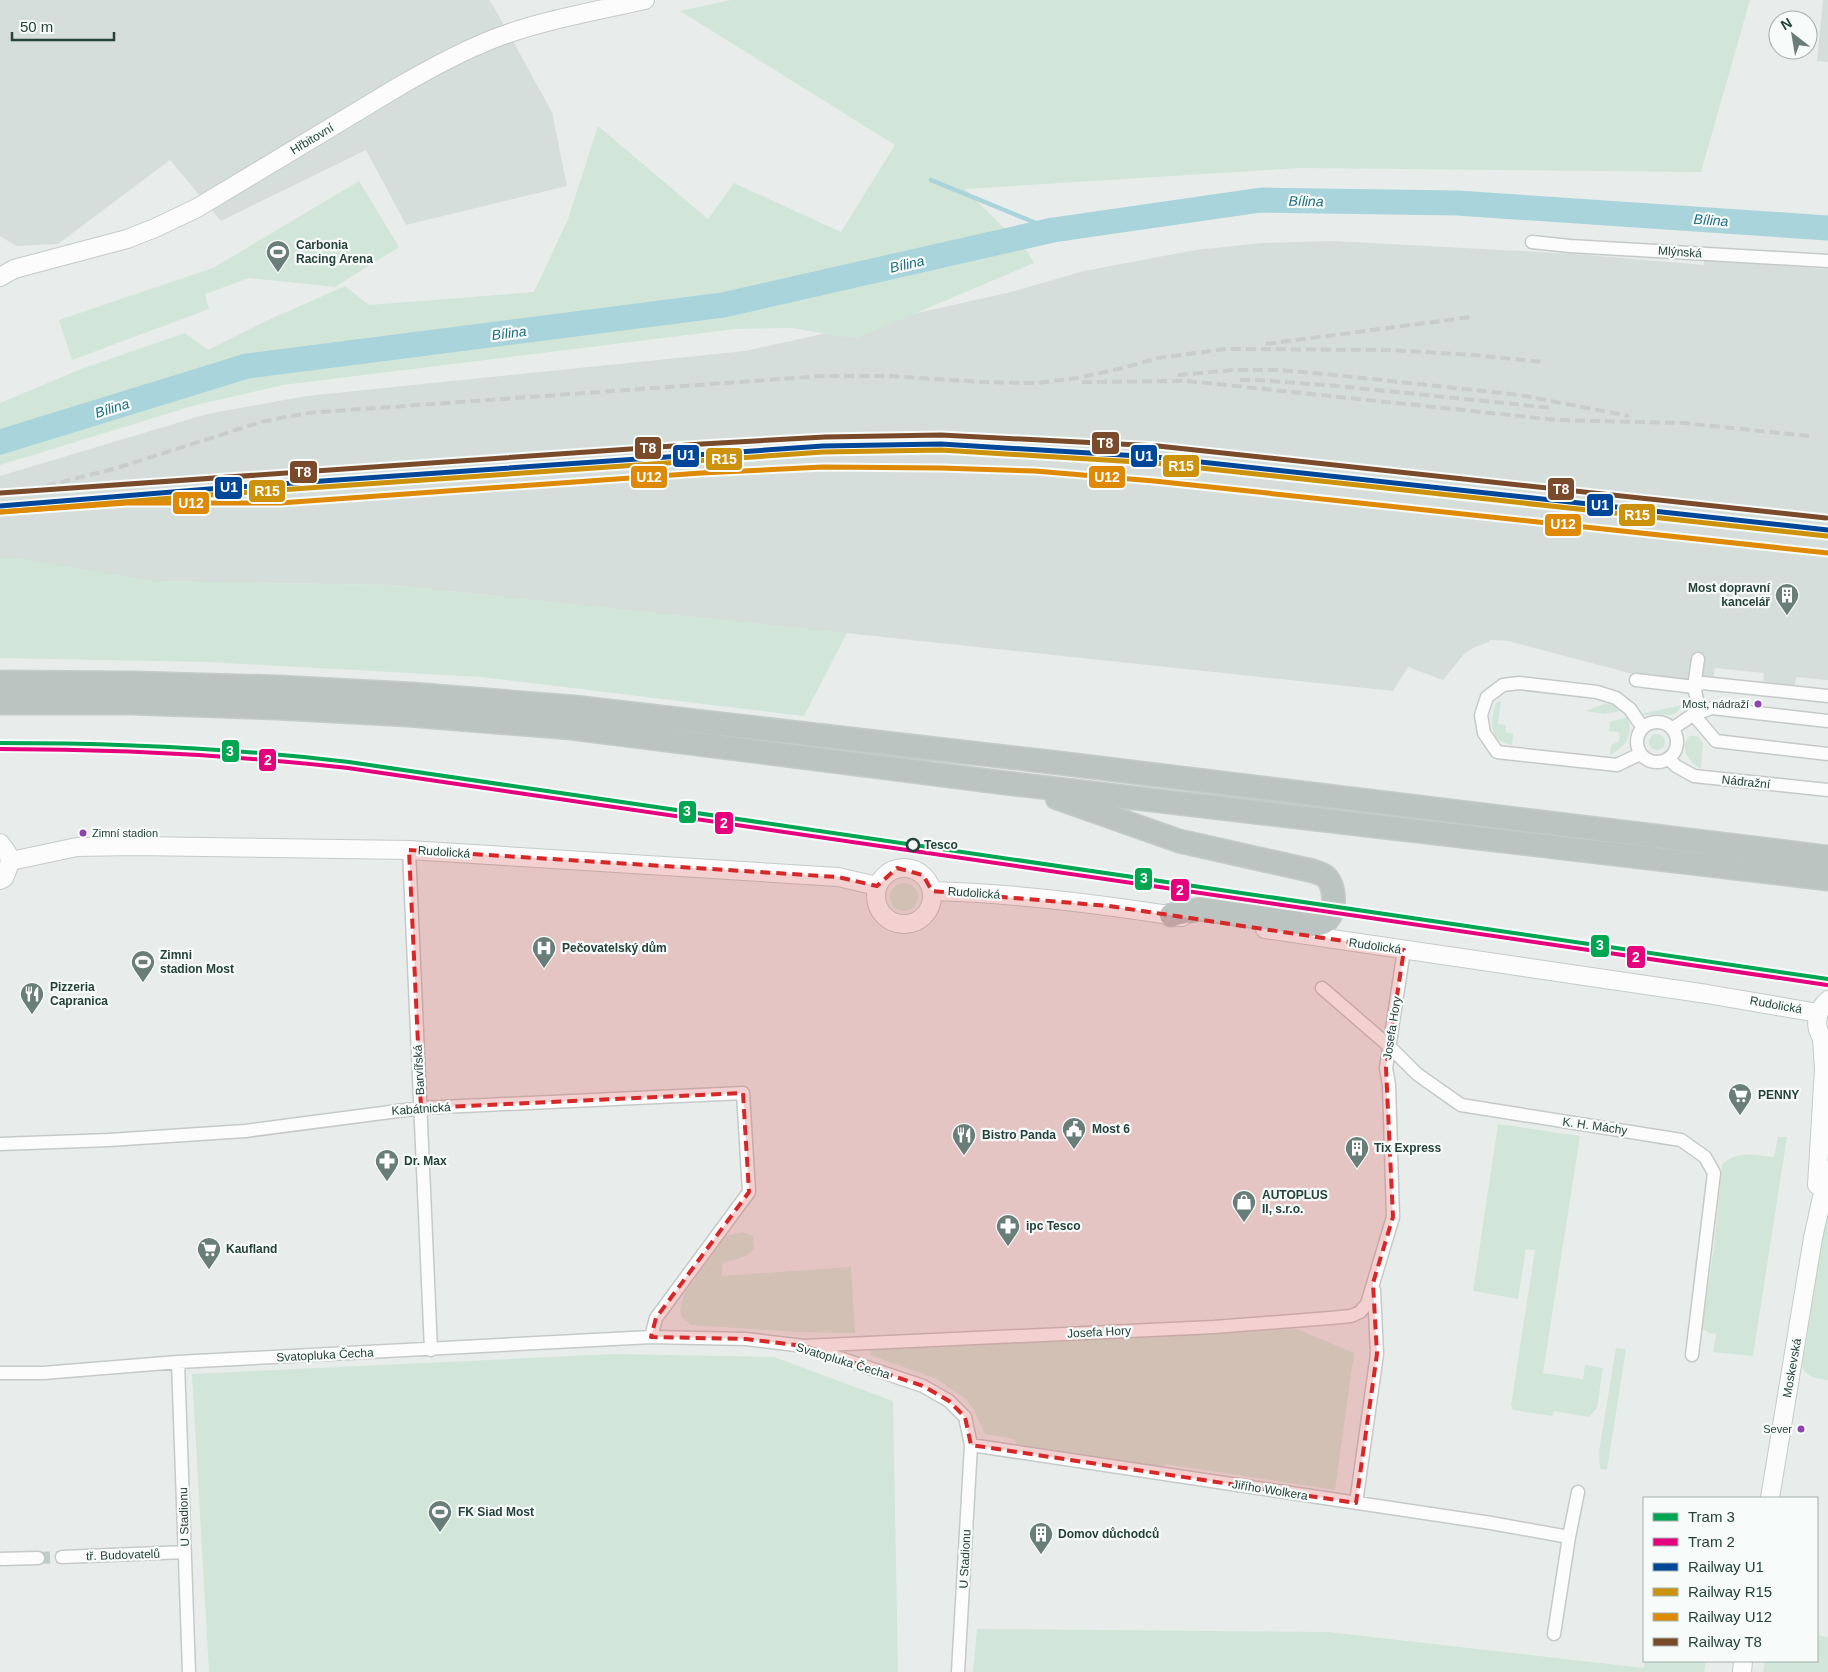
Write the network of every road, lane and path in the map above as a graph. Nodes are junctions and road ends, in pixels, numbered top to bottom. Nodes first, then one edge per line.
1 (644, 0) edge
2 (618, 3) edge
3 (1532, 242) dead end
4 (1828, 261) edge
5 (0, 276) edge
6 (1698, 659) dead end
7 (1636, 680) dead end
8 (0, 682) edge
9 (1694, 687) junction
10 (1828, 696) edge
11 (0, 703) edge
12 (1696, 713) junction
13 (1828, 721) edge
14 (1643, 728) junction
15 (1672, 728) junction
16 (1640, 754) junction
17 (1828, 754) edge
18 (1669, 759) junction
19 (1006, 783) junction
20 (1828, 790) edge
21 (0, 844) edge
22 (409, 850) junction
23 (1828, 857) edge
24 (11, 861) junction
25 (1828, 879) edge
26 (0, 880) edge
27 (877, 886) junction
28 (932, 891) junction
29 (1171, 915) junction
30 (1404, 950) junction
31 (1322, 988) dead end
32 (1823, 1006) edge
33 (1825, 1042) edge
34 (1389, 1046) junction
35 (421, 1108) junction
36 (0, 1144) edge
37 (1828, 1170) edge
38 (1814, 1238) junction
39 (1373, 1283) junction
40 (651, 1337) junction
41 (804, 1346) junction
42 (431, 1350) junction
43 (1692, 1355) dead end
44 (178, 1362) junction
45 (0, 1373) edge
46 (971, 1445) junction
47 (1578, 1492) dead end
48 (1770, 1497) edge
49 (1356, 1503) junction
50 (1569, 1537) junction
51 (185, 1552) junction
52 (62, 1557) tunnel mouth
53 (38, 1558) tunnel mouth
54 (0, 1559) edge
55 (1554, 1634) dead end
56 (189, 1672) edge
57 (958, 1672) edge

1 - 2 street, Hřbitovní
2 - 5 street, Hřbitovní
3 - 4 street, Mlýnská
6 - 9 street
7 - 9 street
8 - 23 highway
9 - 10 street
9 - 12 street
11 - 19 highway
12 - 13 street
12 - 15 street
12 - 17 street
14 - 15 street
14 - 16 street
14 - 16 street
15 - 18 street
16 - 18 street
18 - 20 street, Nádražní
19 - 25 highway
19 - 29 highway
21 - 24 street
22 - 24 street, Rudolická
22 - 27 street, Rudolická
22 - 35 street, Barvířská
24 - 26 street
27 - 28 street, Rudolická
27 - 28 street, Rudolická
28 - 29 street, Rudolická
29 - 30 street, Rudolická
30 - 32 street, Rudolická
30 - 34 street, Josefa Hory
31 - 34 street, K. H. Máchy
32 - 33 street, Rudolická
33 - 38 street, Moskevská
34 - 39 street, Josefa Hory
34 - 43 street, K. H. Máchy
35 - 36 street, Kabátnická
35 - 40 street, Kabátnická
35 - 42 street, Barvířská
37 - 38 street, Moskevská
38 - 48 street, Moskevská
39 - 41 street, Josefa Hory
39 - 49 street, Josefa Hory
40 - 41 street, Svatopluka Čecha
40 - 42 street, Svatopluka Čecha
41 - 46 street, Svatopluka Čecha
42 - 44 street, Svatopluka Čecha
44 - 45 street, Svatopluka Čecha
44 - 51 street, U Stadionu
46 - 49 street, Jiřího Wolkera
46 - 57 street, U Stadionu
47 - 50 street
49 - 50 street, Jiřího Wolkera
50 - 55 street
51 - 52 street, tř. Budovatelů
51 - 56 street, U Stadionu
53 - 54 street

